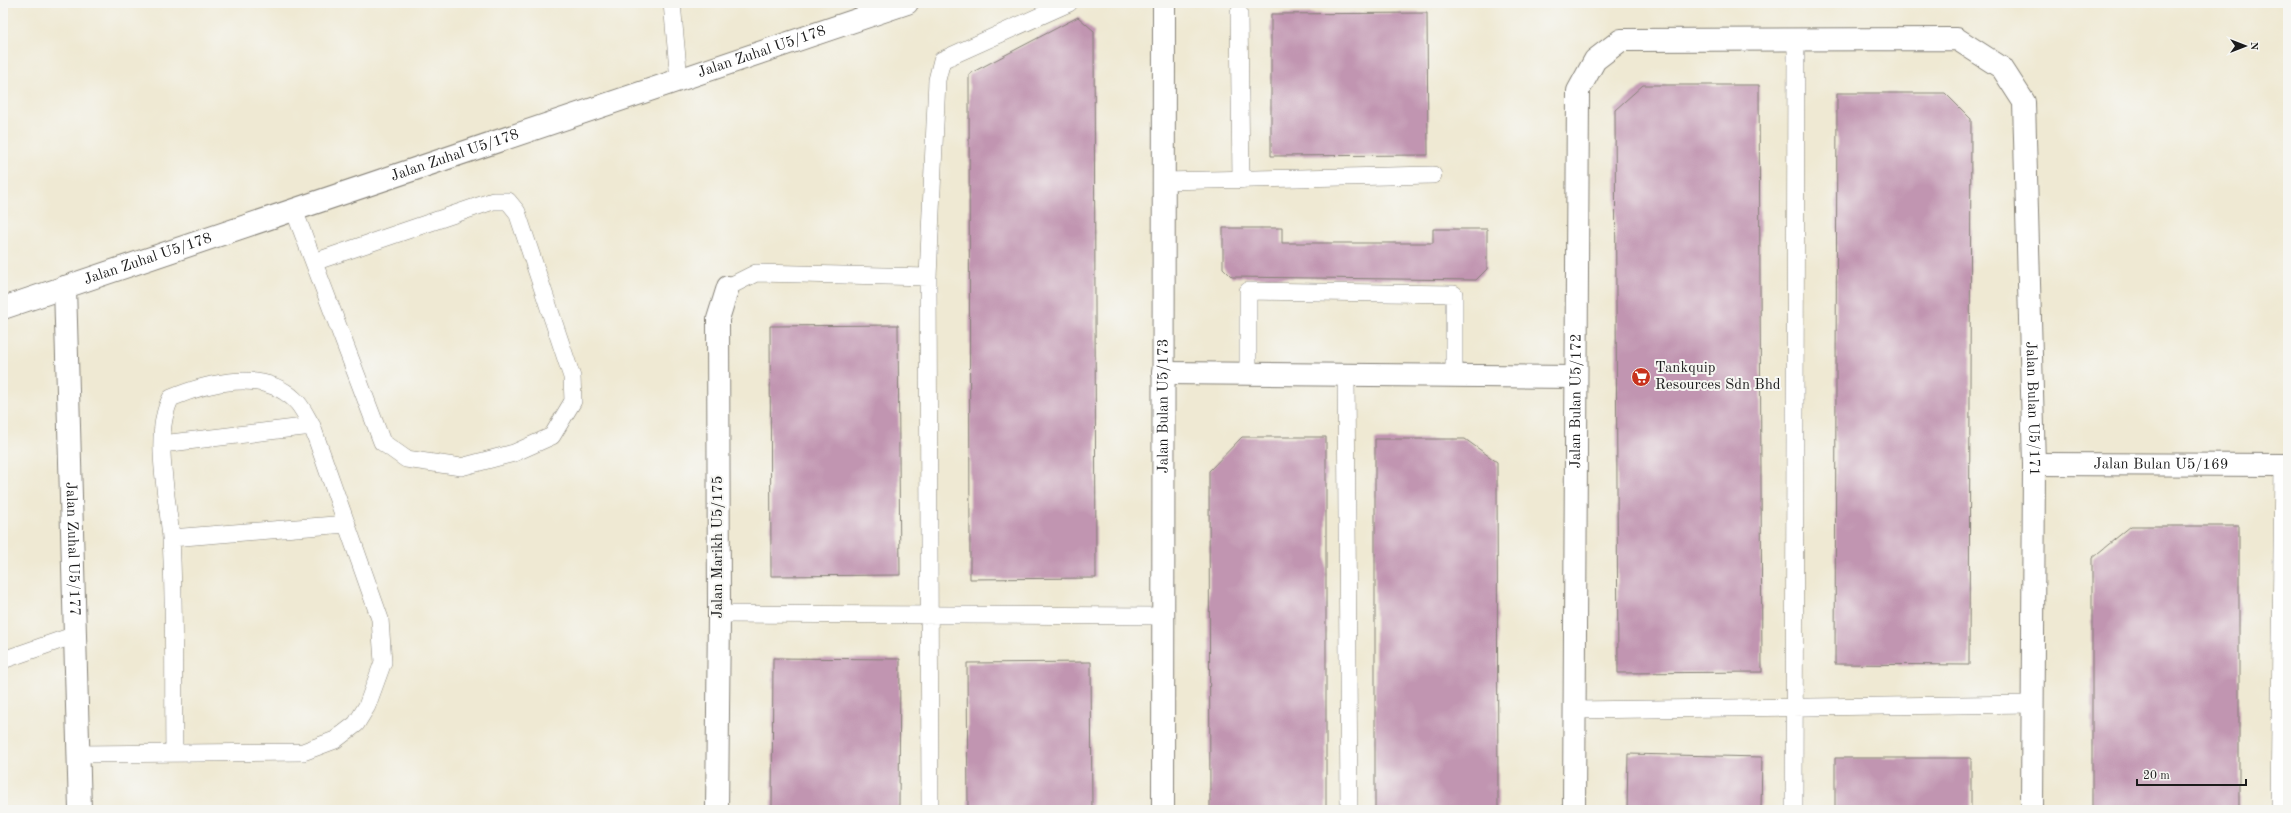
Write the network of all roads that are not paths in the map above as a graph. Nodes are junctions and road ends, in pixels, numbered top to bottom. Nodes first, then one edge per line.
1 (672, 3) edge
2 (907, 3) edge
3 (1069, 3) edge
4 (1164, 3) edge
5 (1239, 14) dead end
6 (1796, 38) junction
7 (679, 80) junction
8 (1433, 175) dead end
9 (1241, 180) junction
10 (1164, 181) junction
11 (294, 210) junction
12 (314, 262) junction
13 (928, 277) junction
14 (728, 286) joint
15 (65, 287) junction
16 (3, 308) edge
17 (1163, 373) junction
18 (1248, 374) junction
19 (1346, 375) junction
20 (1454, 376) junction
21 (1575, 377) junction
22 (312, 426) junction
23 (162, 444) junction
24 (2034, 464) junction
25 (2285, 465) edge
26 (347, 524) junction
27 (171, 538) junction
28 (719, 614) junction
29 (929, 615) junction
30 (1163, 616) junction
31 (75, 635) junction
32 (3, 660) edge
33 (2033, 704) junction
34 (1793, 707) junction
35 (1574, 710) junction
36 (174, 753) junction
37 (79, 754) junction
38 (80, 810) edge
39 (717, 810) edge
40 (930, 810) edge
41 (1163, 810) edge
42 (1349, 810) edge
43 (1574, 810) edge
44 (1794, 810) edge
45 (2032, 810) edge
46 (2280, 810) edge

1 - 7 lane
2 - 7 street, Jalan Zuhal U5/178
3 - 13 lane
4 - 10 street, Jalan Bulan U5/173
5 - 9 lane
6 - 21 street, Jalan Bulan U5/172
6 - 24 street, Jalan Bulan U5/171
6 - 34 lane
7 - 11 street, Jalan Zuhal U5/178
8 - 9 lane
9 - 10 lane
10 - 17 street, Jalan Bulan U5/173
11 - 12 lane
11 - 15 street, Jalan Zuhal U5/178
12 - 12 lane
13 - 14 lane
13 - 29 lane
14 - 28 street, Jalan Marikh U5/175
15 - 16 street, Jalan Zuhal U5/178
15 - 31 street, Jalan Zuhal U5/177
17 - 18 street
17 - 30 street, Jalan Bulan U5/173
18 - 19 street
18 - 20 lane
19 - 20 street
19 - 42 lane
20 - 21 street
21 - 35 street, Jalan Bulan U5/172
22 - 23 lane
22 - 23 lane
22 - 26 lane
23 - 27 lane
24 - 25 street, Jalan Bulan U5/169
24 - 33 street, Jalan Bulan U5/171
25 - 46 lane
26 - 27 lane
26 - 36 lane
27 - 36 lane
28 - 29 lane
28 - 39 street, Jalan Marikh U5/175
29 - 30 lane
29 - 40 lane
30 - 41 street, Jalan Bulan U5/173
31 - 32 lane
31 - 37 street, Jalan Zuhal U5/177
33 - 34 lane
33 - 45 street, Jalan Bulan U5/171
34 - 35 lane
34 - 44 lane
35 - 43 street, Jalan Bulan U5/172
36 - 37 lane
37 - 38 street, Jalan Zuhal U5/177

